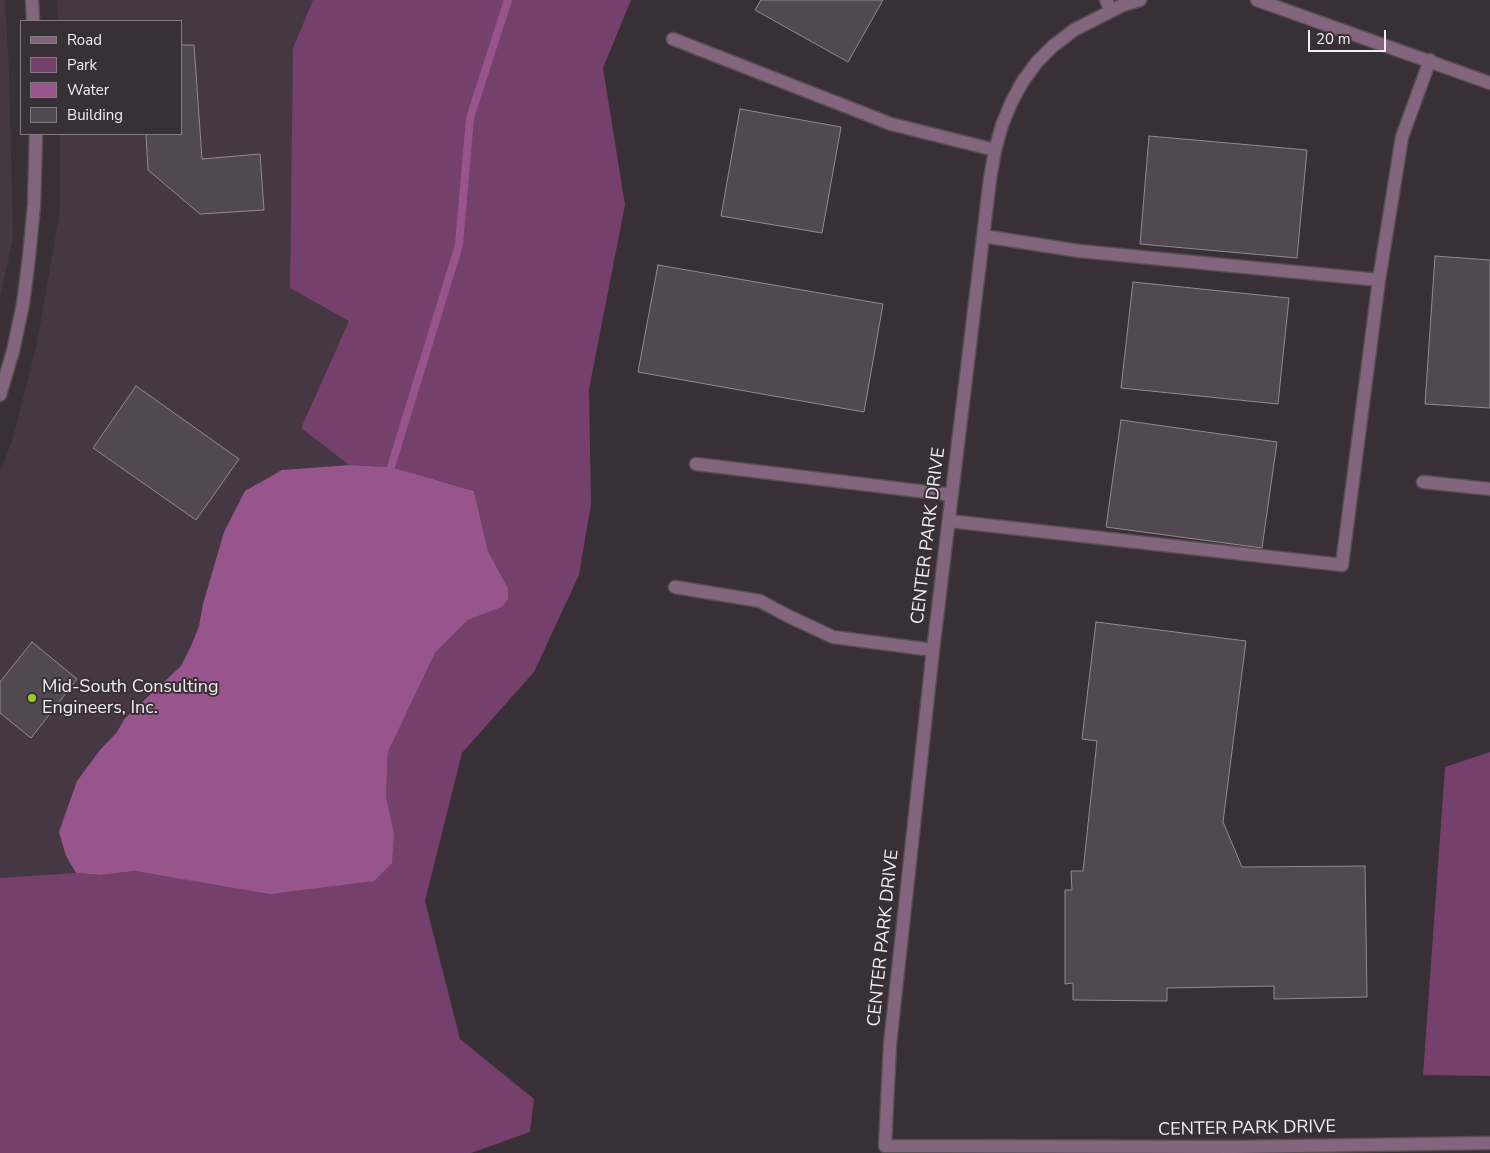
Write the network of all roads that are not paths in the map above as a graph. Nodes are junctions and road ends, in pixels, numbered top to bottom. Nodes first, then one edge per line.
1 (32, 0) edge
2 (1140, 0) edge
3 (1257, 0) edge
4 (1108, 6) edge
5 (33, 20) edge
6 (673, 39) dead end
7 (1430, 60) junction
8 (1490, 82) edge
9 (36, 135) edge
10 (995, 150) junction
11 (983, 236) junction
12 (1378, 280) junction
13 (0, 395) edge
14 (696, 464) dead end
15 (1424, 482) dead end
16 (1490, 489) edge
17 (952, 495) junction
18 (949, 521) junction
19 (675, 587) dead end
20 (932, 650) junction
21 (1490, 1143) edge
22 (884, 1149) edge

1 - 5 street
2 - 4 street, CENTER PARK DRIVE
3 - 7 street
4 - 10 street, CENTER PARK DRIVE
6 - 10 street
7 - 8 street
7 - 12 street
9 - 13 street
10 - 11 street, CENTER PARK DRIVE
11 - 12 street
11 - 17 street, CENTER PARK DRIVE
12 - 18 street
14 - 17 street
15 - 16 street
17 - 18 street, CENTER PARK DRIVE
18 - 20 street, CENTER PARK DRIVE
19 - 20 street
20 - 22 street, CENTER PARK DRIVE
21 - 22 street, CENTER PARK DRIVE

